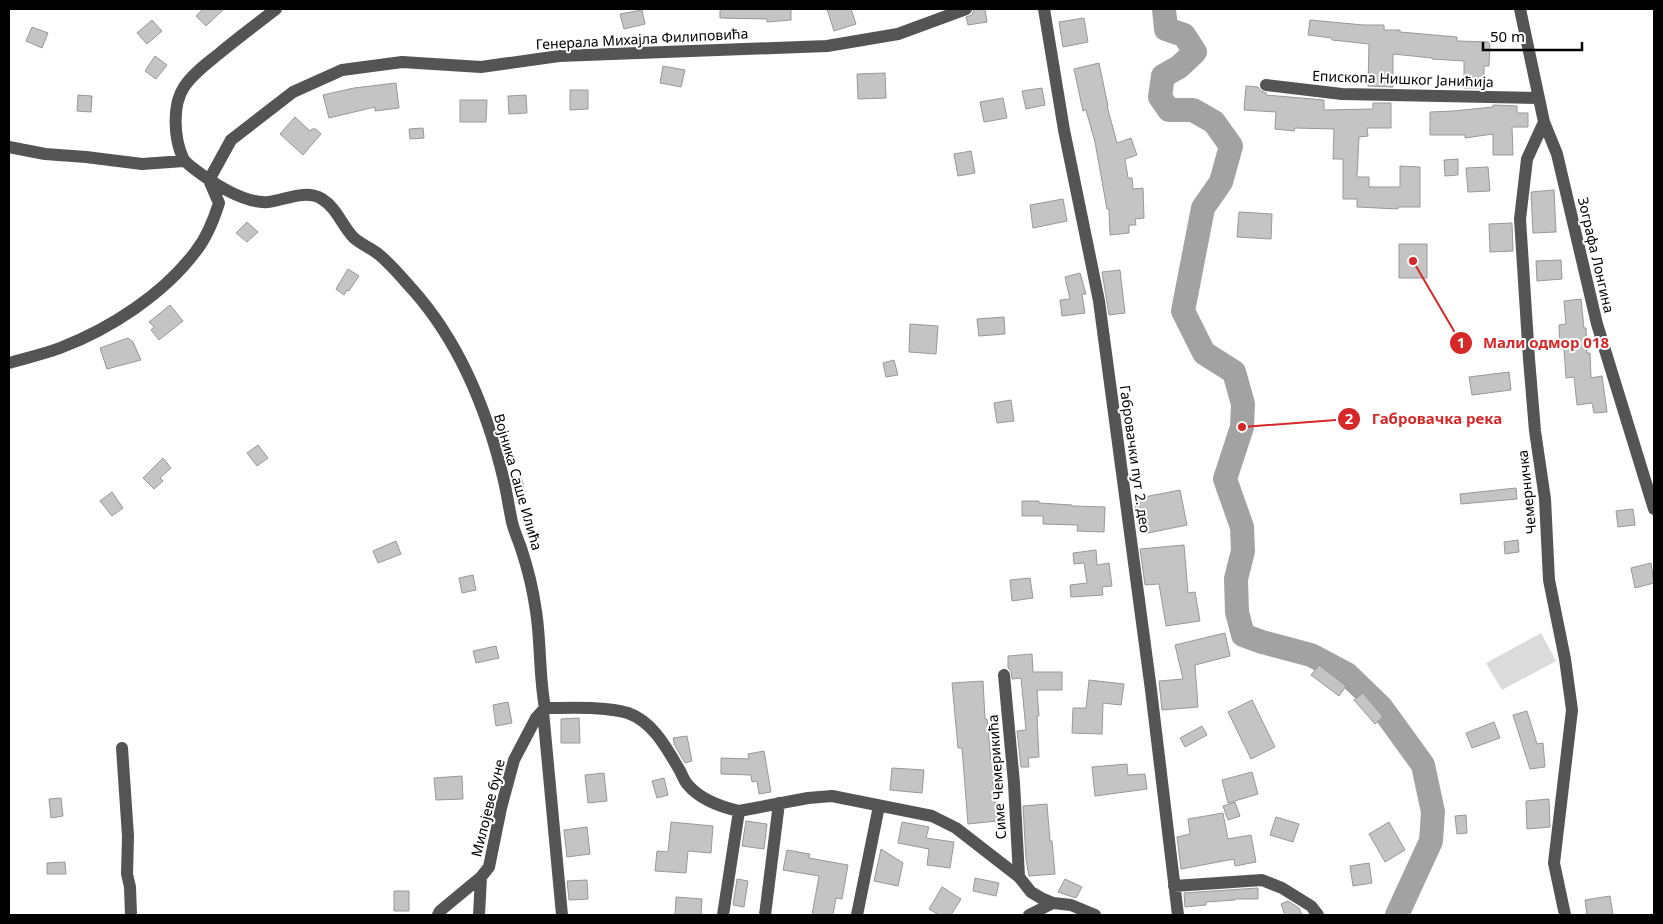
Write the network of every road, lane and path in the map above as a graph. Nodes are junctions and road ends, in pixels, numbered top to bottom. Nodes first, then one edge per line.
1 (276, 9) edge
2 (966, 9) edge
3 (1044, 9) edge
4 (1520, 9) edge
5 (1266, 85) dead end
6 (1540, 98) junction
7 (1544, 122) junction
8 (9, 147) edge
9 (184, 160) junction
10 (209, 180) junction
11 (9, 363) edge
12 (1654, 509) edge
13 (1004, 675) dead end
14 (541, 713) junction
15 (122, 748) dead end
16 (779, 804) junction
17 (879, 806) junction
18 (739, 811) junction
19 (481, 877) junction
20 (1019, 877) junction
21 (1174, 886) junction
22 (1053, 903) junction
23 (131, 915) edge
24 (438, 915) edge
25 (479, 915) edge
26 (562, 915) edge
27 (723, 915) edge
28 (765, 915) edge
29 (858, 915) edge
30 (1029, 915) edge
31 (1095, 915) edge
32 (1178, 915) edge
33 (1318, 915) edge
34 (1565, 915) edge

1 - 9 street
2 - 10 street, Генерала Михајла Филиповића
3 - 21 street, Габровачки пут 2. део
4 - 6 street
5 - 6 street, Епископа Нишког Јанићија
6 - 7 street
7 - 12 street, Зографа Лонгина
7 - 34 street, Чемерничка
8 - 9 street
9 - 10 street, Војника Саше Илића
10 - 11 street
10 - 14 street, Војника Саше Илића
13 - 20 street, Симе Чемерикића
14 - 18 street
14 - 19 street, Милојеве буне
14 - 26 street, Војника Саше Илића
15 - 23 street
16 - 17 street
16 - 18 street
16 - 28 street
17 - 20 street
17 - 29 street
18 - 27 street
19 - 24 street, Милојеве буне
19 - 25 street, Милојеве буне
20 - 22 street
21 - 32 street, Габровачки пут 2. део
21 - 33 street
22 - 30 street
22 - 31 street

